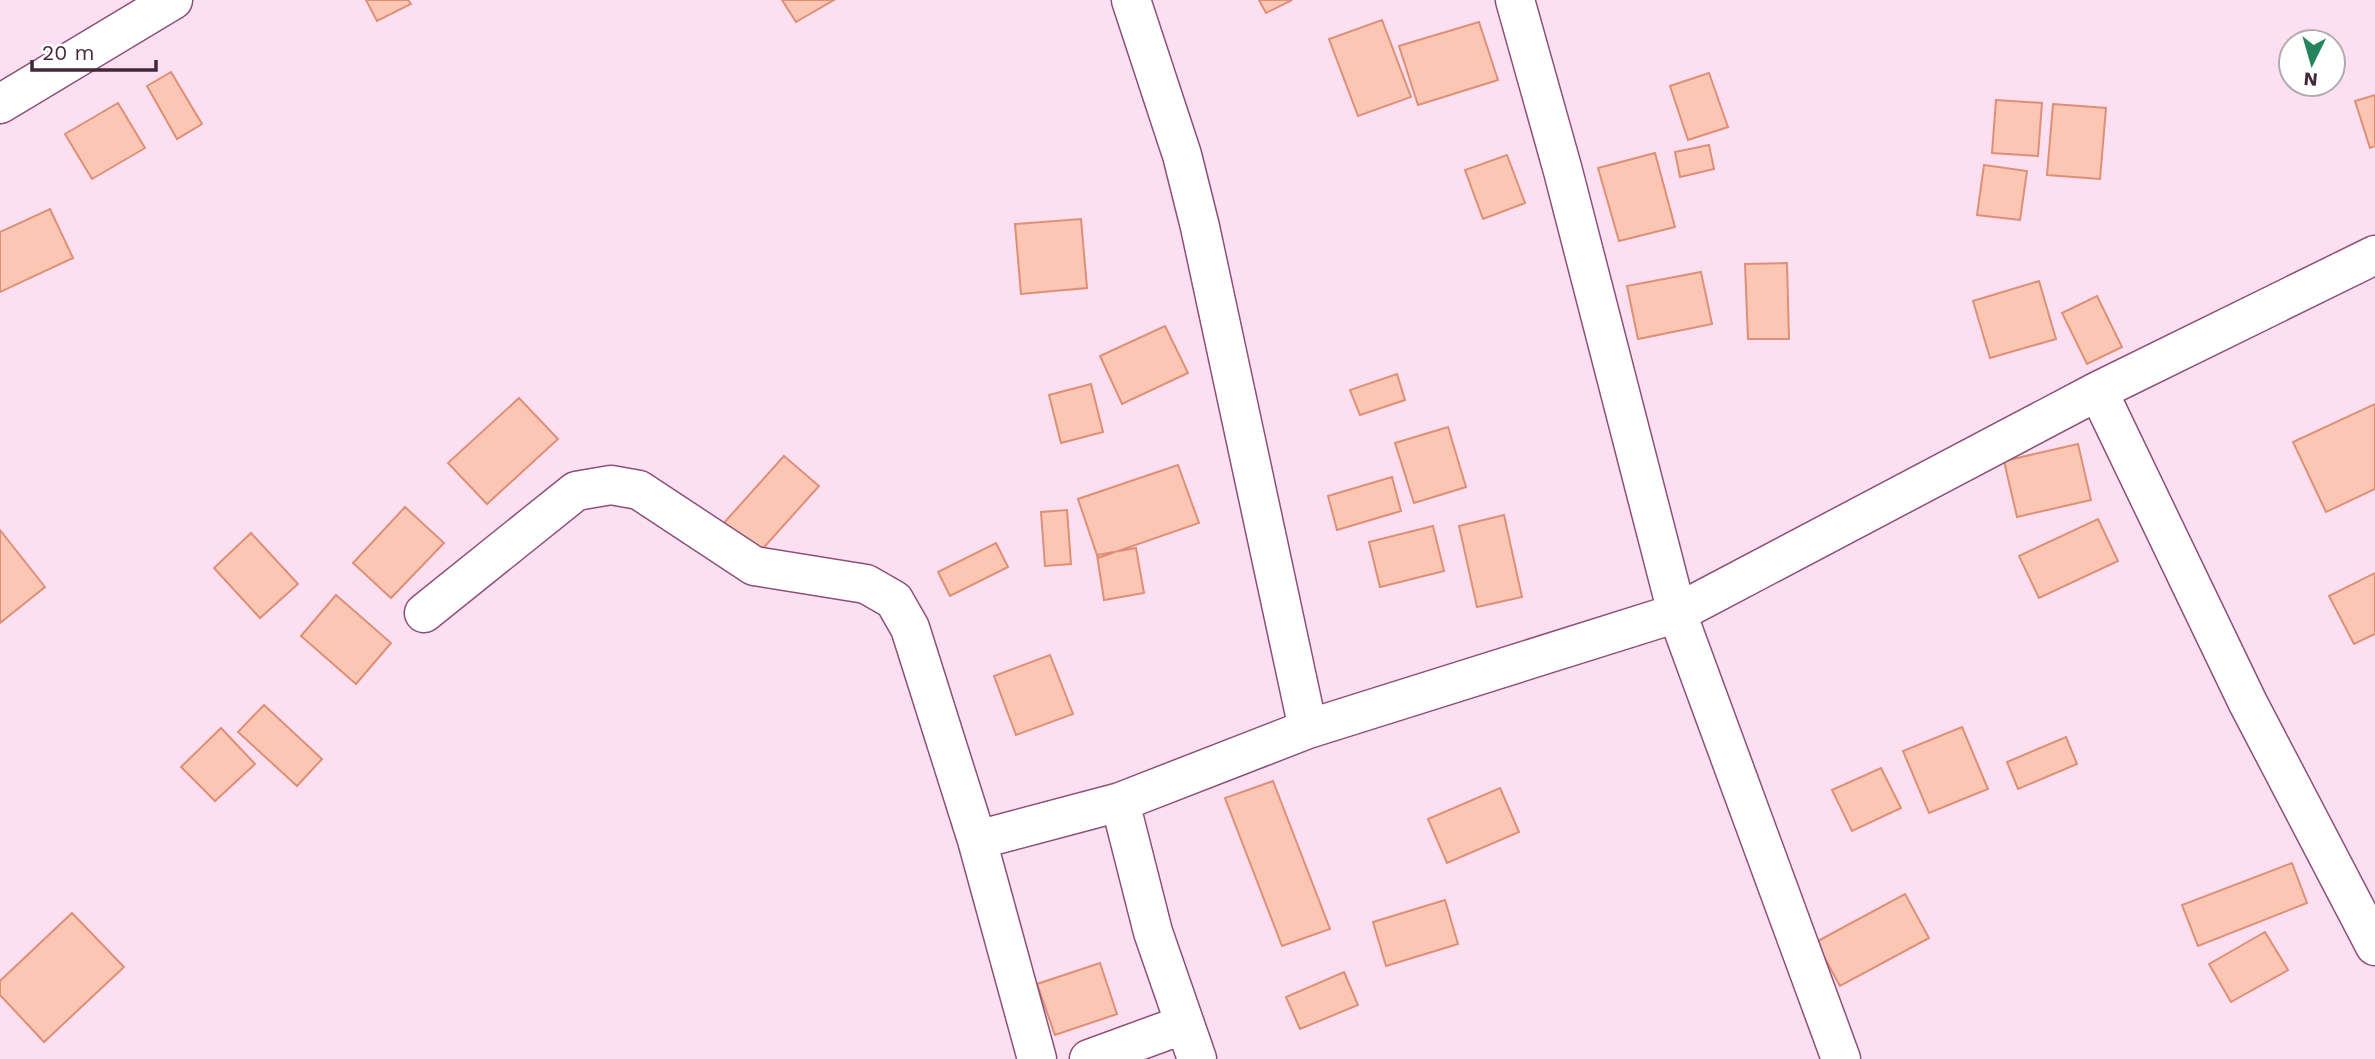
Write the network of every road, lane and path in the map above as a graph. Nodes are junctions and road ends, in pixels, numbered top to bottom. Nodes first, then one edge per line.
1 (173, 0) edge
2 (1131, 0) edge
3 (1515, 0) edge
4 (0, 104) edge
5 (2375, 255) edge
6 (2098, 391) junction
7 (424, 613) dead end
8 (1678, 613) junction
9 (1308, 729) junction
10 (1120, 802) junction
11 (977, 840) junction
12 (2375, 946) edge
13 (1191, 1042) edge
14 (1037, 1059) edge
15 (1089, 1059) edge
16 (1841, 1059) edge

1 - 4 street
2 - 9 street
3 - 8 street
5 - 6 street
6 - 8 street
6 - 12 street
7 - 11 street
8 - 9 street
8 - 16 street
9 - 10 street
10 - 11 street
10 - 13 street
11 - 14 street
13 - 15 street

